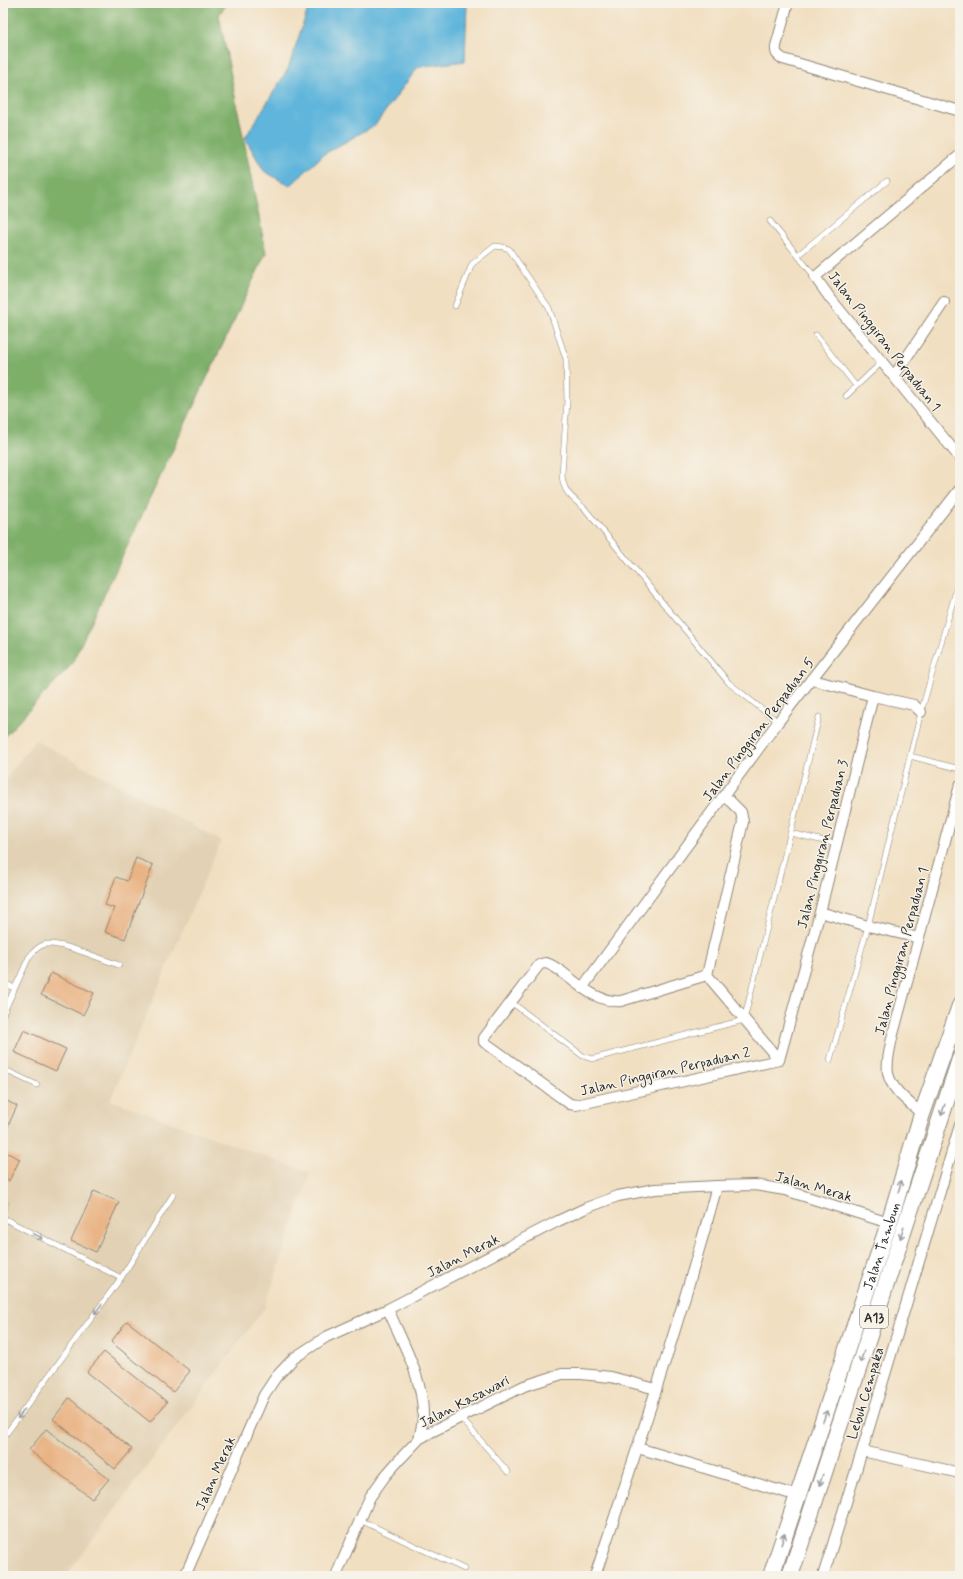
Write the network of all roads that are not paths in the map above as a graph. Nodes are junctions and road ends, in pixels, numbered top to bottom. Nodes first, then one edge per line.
1 (788, 3) edge
2 (960, 111) edge
3 (960, 155) edge
4 (887, 180) dead end
5 (770, 221) dead end
6 (798, 255) junction
7 (815, 277) junction
8 (944, 302) dead end
9 (455, 306) dead end
10 (816, 335) dead end
11 (882, 362) junction
12 (894, 376) junction
13 (856, 386) junction
14 (846, 396) dead end
15 (960, 458) edge
16 (960, 490) edge
17 (960, 577) edge
18 (812, 680) junction
19 (873, 696) junction
20 (921, 712) junction
21 (819, 717) dead end
22 (778, 722) junction
23 (910, 756) junction
24 (960, 769) edge
25 (960, 784) edge
26 (724, 796) junction
27 (790, 833) junction
28 (837, 844) junction
29 (820, 912) junction
30 (868, 926) junction
31 (919, 938) junction
32 (119, 965) dead end
33 (707, 975) junction
34 (3, 982) edge
35 (14, 988) junction
36 (582, 988) junction
37 (511, 1002) junction
38 (960, 1006) edge
39 (3, 1014) edge
40 (744, 1020) junction
41 (953, 1050) edge
42 (960, 1059) edge
43 (779, 1060) junction
44 (830, 1060) dead end
45 (3, 1069) edge
46 (37, 1085) dead end
47 (922, 1114) junction
48 (960, 1125) edge
49 (717, 1186) junction
50 (3, 1195) edge
51 (173, 1195) dead end
52 (3, 1210) edge
53 (3, 1218) edge
54 (889, 1223) junction
55 (122, 1278) junction
56 (388, 1309) junction
57 (656, 1389) junction
58 (460, 1417) junction
59 (3, 1438) edge
60 (419, 1439) junction
61 (638, 1448) junction
62 (862, 1450) junction
63 (508, 1472) dead end
64 (960, 1473) edge
65 (798, 1496) junction
66 (360, 1520) junction
67 (464, 1569) dead end
68 (185, 1576) edge
69 (336, 1576) edge
70 (595, 1576) edge
71 (771, 1576) edge
72 (790, 1576) edge
73 (823, 1576) edge

1 - 2 street
3 - 7 street, Jalan Pinggiran Perpaduan 1
4 - 6 lane
5 - 6 lane
6 - 7 lane
7 - 11 street, Jalan Pinggiran Perpaduan 1
8 - 12 street
9 - 22 lane
10 - 13 lane
11 - 12 street, Jalan Pinggiran Perpaduan 1
11 - 13 lane
12 - 15 street, Jalan Pinggiran Perpaduan 1
13 - 14 lane
16 - 18 street, Jalan Pinggiran Perpaduan 5
17 - 20 lane
18 - 19 street
18 - 22 street, Jalan Pinggiran Perpaduan 5
19 - 20 street
19 - 28 street, Jalan Pinggiran Perpaduan 3
20 - 23 lane
21 - 27 lane
22 - 26 street, Jalan Pinggiran Perpaduan 5
23 - 24 lane
23 - 30 lane
25 - 31 street, Jalan Pinggiran Perpaduan 1
26 - 33 street
26 - 36 street, Jalan Pinggiran Perpaduan 5
27 - 28 lane
27 - 40 lane
28 - 29 street, Jalan Pinggiran Perpaduan 3
29 - 30 street
29 - 43 street, Jalan Pinggiran Perpaduan 3
30 - 31 street
30 - 44 lane
31 - 47 street, Jalan Pinggiran Perpaduan 1
32 - 35 lane
33 - 36 street
33 - 40 street
34 - 35 lane
35 - 39 lane
36 - 37 street, Jalan Pinggiran Perpaduan 2
37 - 40 lane
37 - 43 street, Jalan Pinggiran Perpaduan 2
38 - 41 main road, Jalan Tambun
40 - 43 street
41 - 47 main road, Jalan Tambun
42 -> 72 main road, Jalan Tambun / A13
45 - 46 lane
54 -> 47 main road, Jalan Tambun
48 - 62 street, Lebuh Cempaka
49 - 54 street, Jalan Merak
49 - 56 street, Jalan Merak
49 - 57 street
50 - 52 lane
51 - 55 lane
53 -> 55 lane
65 -> 54 main road, Jalan Tambun
55 -> 59 lane
56 - 60 street
56 - 68 street, Jalan Merak
57 - 58 street, Jalan Kasawari
57 - 61 street
58 - 60 street, Jalan Kasawari
58 - 63 lane
60 - 66 street, Jalan Kasawari
61 - 65 street
61 - 70 street
62 - 64 street
62 - 73 street, Lebuh Cempaka
71 -> 65 main road, Jalan Tambun
66 - 67 lane
66 - 69 street, Jalan Kasawari

